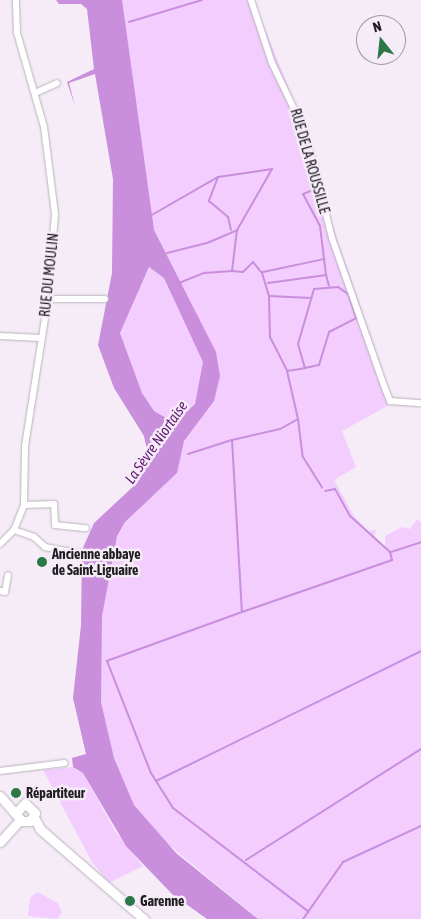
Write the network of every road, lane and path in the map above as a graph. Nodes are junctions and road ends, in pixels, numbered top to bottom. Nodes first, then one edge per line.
1 (16, 0) edge
2 (251, 0) edge
3 (57, 83) dead end
4 (35, 93) junction
5 (48, 299) junction
6 (105, 299) dead end
7 (0, 336) edge
8 (41, 338) junction
9 (421, 403) edge
10 (24, 505) junction
11 (86, 528) dead end
12 (14, 530) junction
13 (0, 544) edge
14 (81, 554) dead end
15 (8, 575) dead end
16 (0, 591) edge
17 (66, 763) dead end
18 (0, 772) edge
19 (1, 797) edge
20 (23, 803) junction
21 (24, 818) junction
22 (0, 842) edge
23 (144, 919) edge

1 - 4 street, RUE DU MOULIN
2 - 9 street, RUE DE LA ROUSSILLE
3 - 4 street
4 - 5 street, RUE DU MOULIN
5 - 6 street
5 - 8 street, RUE DU MOULIN
7 - 8 street
8 - 10 street, RUE DU MOULIN
10 - 11 street
10 - 12 street, RUE DU MOULIN
12 - 13 street, RUE DU MOULIN
12 - 14 street
15 - 16 street
17 - 18 street
19 - 20 street
19 - 21 street
20 - 21 street
20 - 21 street
21 - 22 street
21 - 23 street

